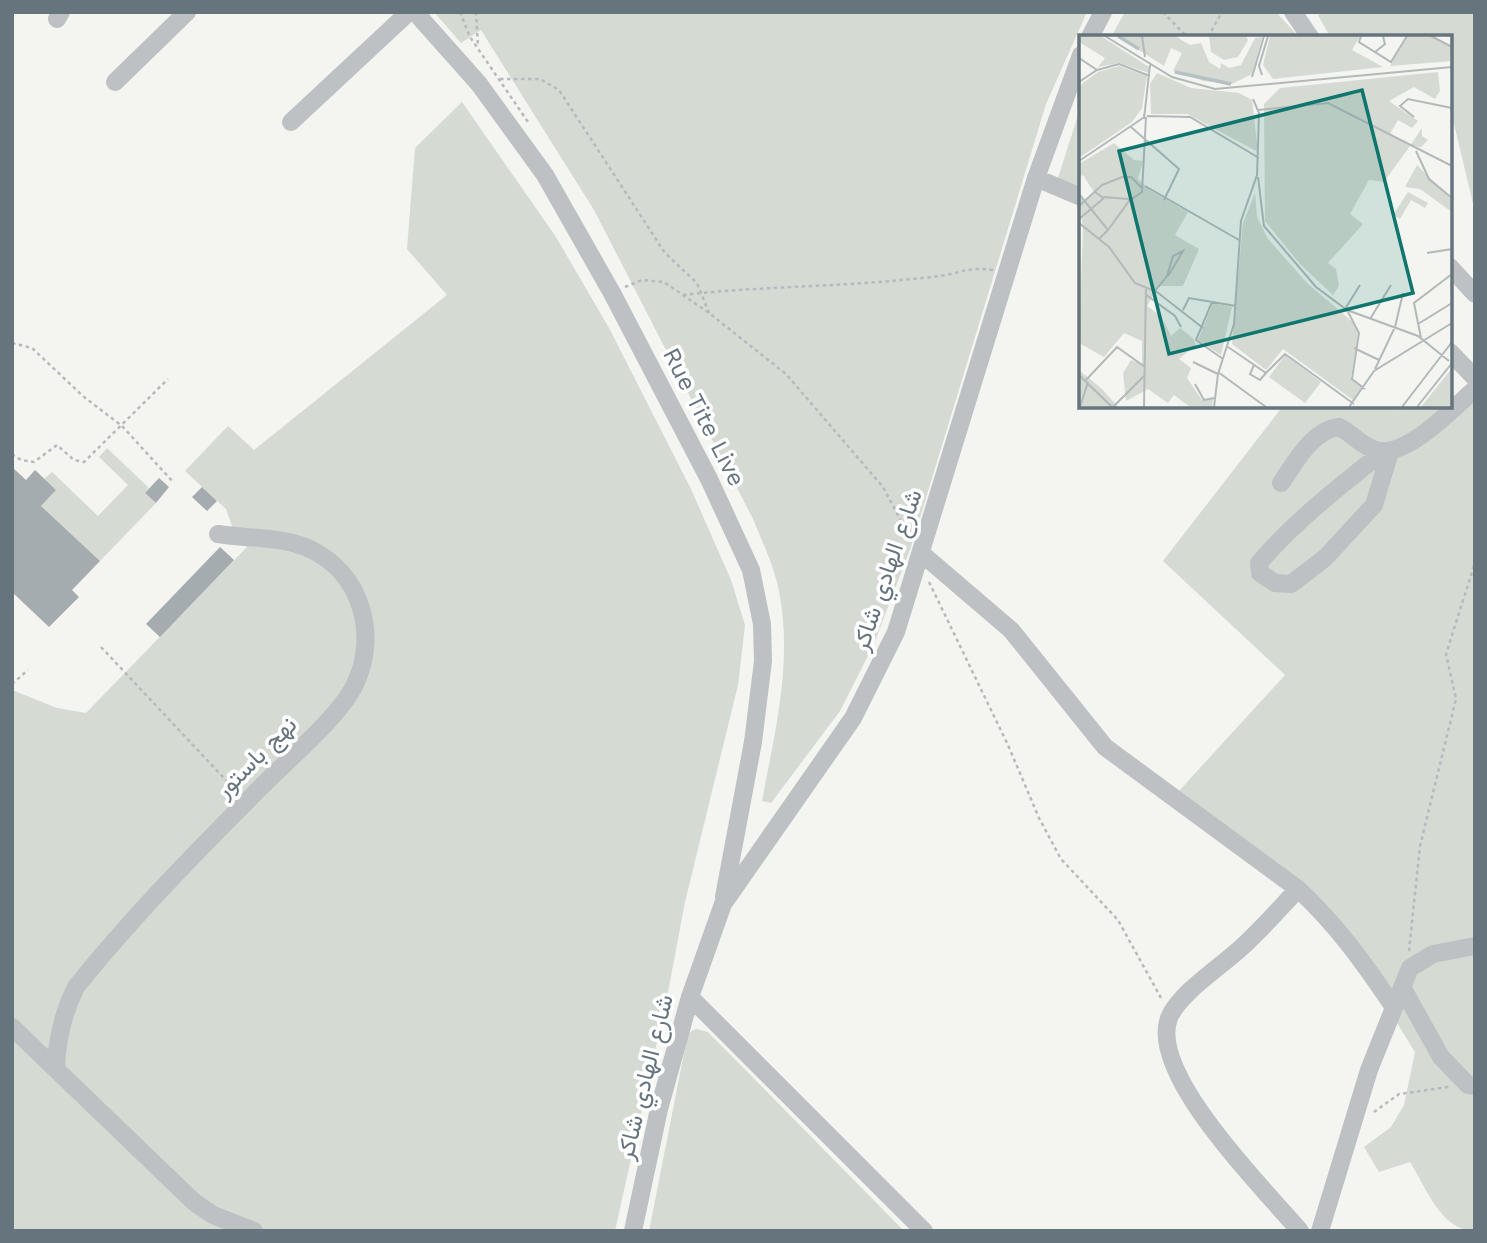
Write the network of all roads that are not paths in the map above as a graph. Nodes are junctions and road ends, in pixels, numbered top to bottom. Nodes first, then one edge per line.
1 (187, 12) edge
2 (409, 12) edge
3 (415, 12) edge
4 (1103, 12) edge
5 (1293, 12) edge
6 (1091, 35) edge
7 (1309, 35) edge
8 (1079, 60) edge
9 (115, 82) dead end
10 (290, 122) dead end
11 (1036, 178) junction
12 (1079, 196) edge
13 (1452, 269) edge
14 (1475, 294) edge
15 (1452, 354) edge
16 (1475, 378) edge
17 (1475, 389) edge
18 (1387, 452) junction
19 (1281, 483) dead end
20 (218, 534) dead end
21 (921, 555) junction
22 (1298, 889) junction
23 (723, 904) junction
24 (1475, 946) edge
25 (1402, 987) junction
26 (690, 997) junction
27 (1393, 1006) junction
28 (12, 1027) edge
29 (56, 1067) junction
30 (1471, 1085) edge
31 (254, 1231) edge
32 (633, 1231) edge
33 (924, 1231) edge
34 (1300, 1231) edge
35 (1320, 1231) edge

1 - 9 street
2 - 10 street
3 - 23 street, Rue Tite Live
4 - 6 street
5 - 7 street
8 - 11 street, شارع الهادي شاكر
11 - 12 street
11 - 21 street, شارع الهادي شاكر
13 - 14 street
15 - 16 street
17 - 18 street
18 - 18 street
18 - 19 street
20 - 29 street, نهج باستور
21 - 22 street
21 - 23 street, شارع الهادي شاكر
22 - 27 street
22 - 34 street
23 - 26 street, شارع الهادي شاكر
24 - 25 street
25 - 27 street
25 - 30 street
26 - 32 street, شارع الهادي شاكر
26 - 33 street
27 - 35 street
28 - 29 street
29 - 31 street

